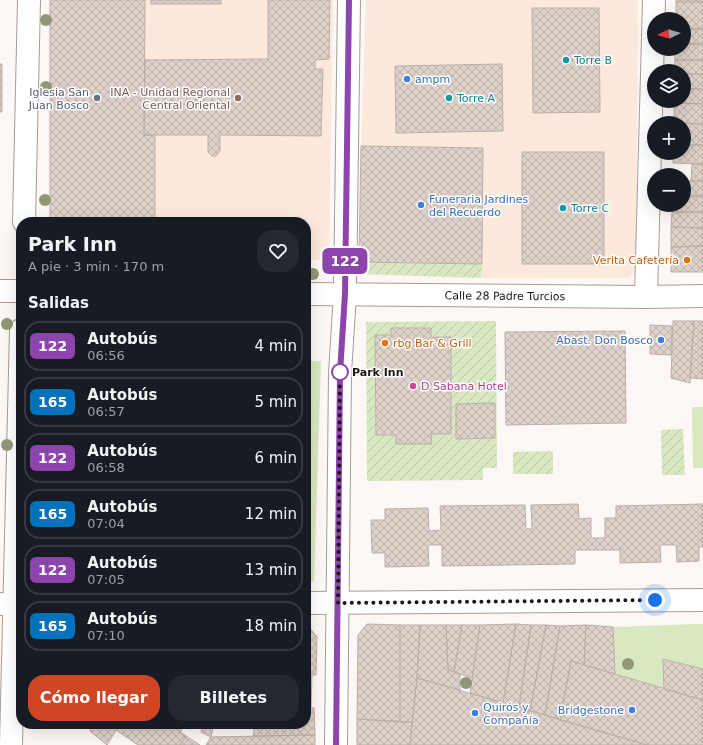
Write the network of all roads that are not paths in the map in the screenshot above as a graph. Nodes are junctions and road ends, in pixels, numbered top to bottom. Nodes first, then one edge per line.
1 (29, 0) edge
2 (349, 0) edge
3 (654, 0) edge
4 (24, 217) edge
5 (0, 291) edge
6 (16, 291) edge
7 (311, 294) edge
8 (345, 294) junction
9 (703, 296) edge
10 (646, 297) junction
11 (16, 482) edge
12 (703, 600) edge
13 (311, 603) edge
14 (338, 603) junction
15 (12, 604) edge
16 (11, 745) edge
17 (336, 745) edge

1 - 4 street
2 - 8 street
3 - 10 street
5 - 6 street
7 - 8 street, Calle 28 Padre Turcios
8 - 10 street, Calle 28 Padre Turcios
8 - 14 street
9 - 10 street, Calle 28 Padre Turcios
11 - 15 street
12 - 14 street
13 - 14 street
14 - 17 street
15 - 16 street

